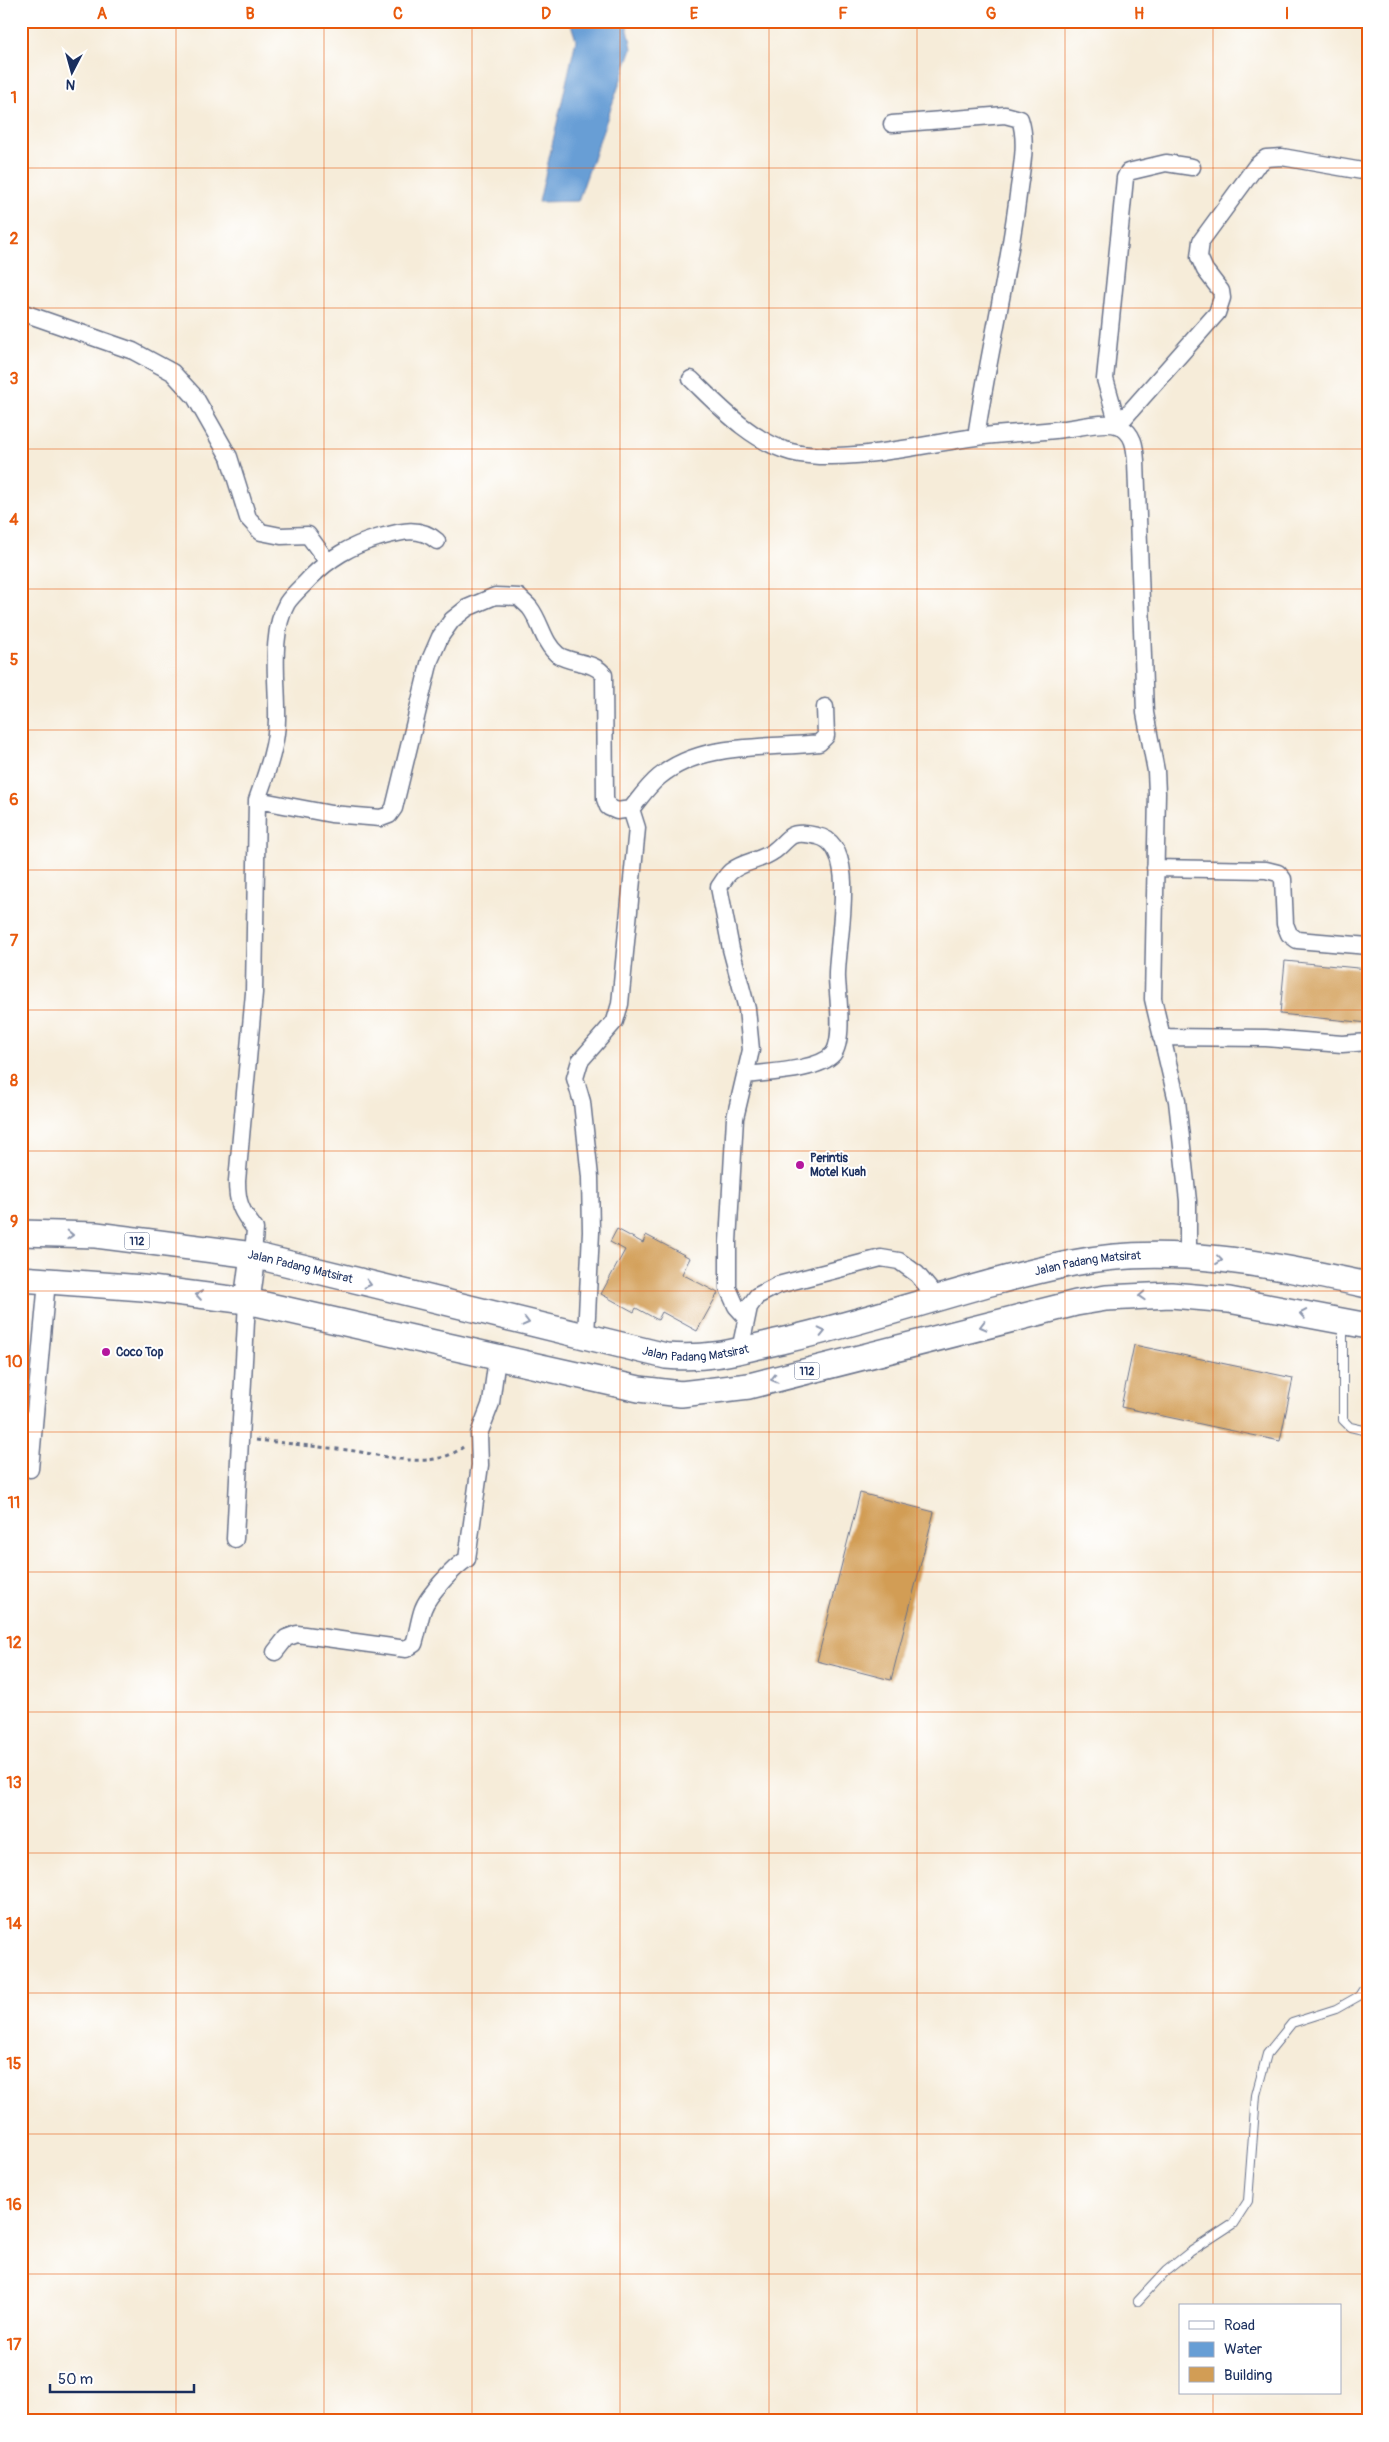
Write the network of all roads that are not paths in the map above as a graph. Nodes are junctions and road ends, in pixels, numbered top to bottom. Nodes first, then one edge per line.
1 (892, 124) dead end
2 (1192, 168) dead end
3 (1368, 172) edge
4 (21, 312) edge
5 (691, 379) dead end
6 (1118, 425) junction
7 (976, 437) junction
8 (437, 541) dead end
9 (327, 561) junction
10 (825, 707) dead end
11 (257, 800) junction
12 (631, 809) junction
13 (1155, 868) junction
14 (1368, 946) edge
15 (1161, 1037) junction
16 (1368, 1042) edge
17 (746, 1075) junction
18 (21, 1233) edge
19 (253, 1256) junction
20 (1188, 1256) junction
21 (21, 1279) edge
22 (47, 1281) junction
23 (1368, 1285) edge
24 (937, 1298) junction
25 (247, 1301) junction
26 (746, 1317) junction
27 (1343, 1321) junction
28 (1368, 1326) edge
29 (586, 1336) junction
30 (740, 1350) junction
31 (497, 1358) junction
32 (1368, 1431) edge
33 (30, 1469) dead end
34 (235, 1540) dead end
35 (275, 1652) dead end
36 (1368, 1982) edge
37 (1138, 2301) dead end

1 - 7 street
2 - 6 street
3 - 6 street
4 - 9 street
5 - 7 street
6 - 7 street
6 - 13 street
8 - 9 street
9 - 11 street
10 - 12 street
11 - 12 street
11 - 19 street
12 - 29 street
13 - 14 street
13 - 15 street
15 - 16 street
15 - 20 street
17 - 17 street
17 - 26 street
18 -> 19 main road, Jalan Padang Matsirat / 112
19 - 25 main road
19 -> 29 main road, Jalan Padang Matsirat / 112
20 -> 23 main road, Jalan Padang Matsirat / 112
20 - 24 main road, Jalan Padang Matsirat / 112
21 - 22 main road, 112
25 -> 22 main road, 112
22 - 33 street
24 - 26 street
30 -> 24 main road, Jalan Padang Matsirat / 112
25 - 31 main road, 112
25 - 34 street
26 - 30 street
27 - 28 main road, 112
27 -> 31 main road, 112
27 - 32 lane
29 - 30 main road, Jalan Padang Matsirat / 112
31 - 35 street
36 - 37 lane

